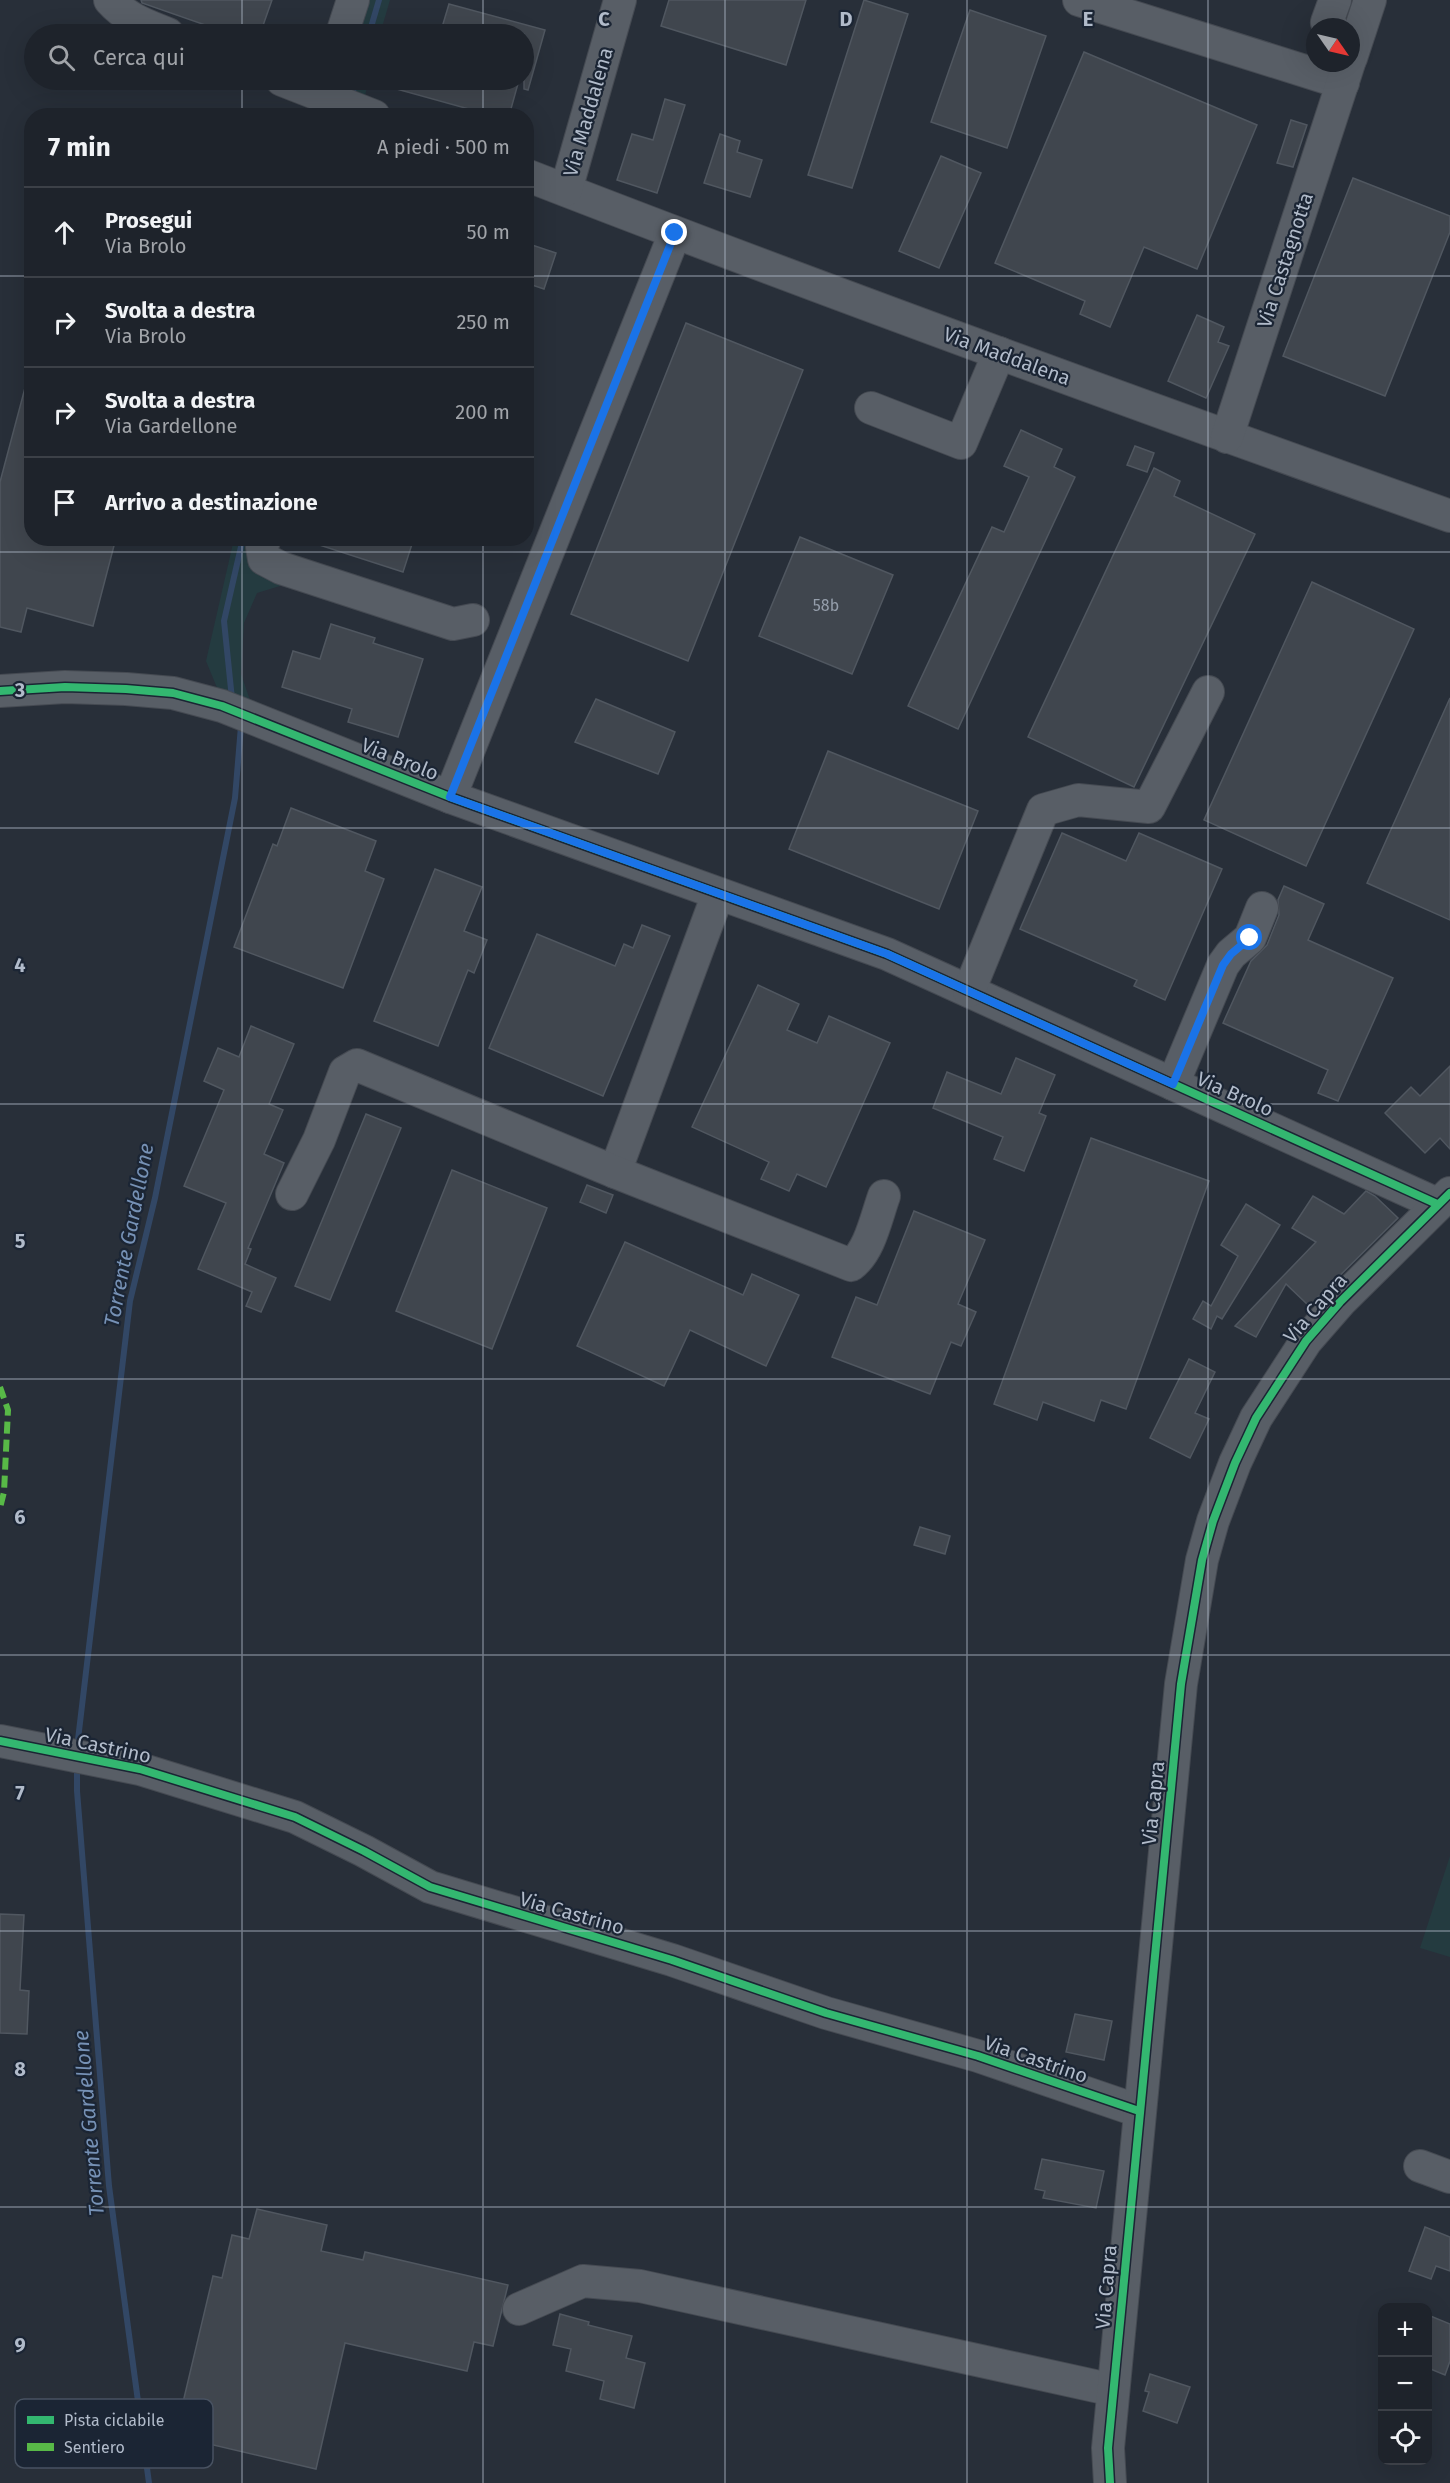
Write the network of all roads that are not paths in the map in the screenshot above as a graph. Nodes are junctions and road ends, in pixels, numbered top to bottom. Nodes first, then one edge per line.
1 (110, 0) edge
2 (352, 0) edge
3 (620, 0) edge
4 (1079, 0) edge
5 (1335, 0) edge
6 (1370, 0) edge
7 (1328, 18) edge
8 (1360, 23) edge
9 (142, 24) edge
10 (345, 24) edge
11 (1306, 48) edge
12 (1341, 72) edge
13 (330, 90) edge
14 (361, 108) edge
15 (534, 178) edge
16 (566, 190) junction
17 (675, 233) junction
18 (989, 349) junction
19 (871, 408) dead end
20 (1227, 437) junction
21 (1450, 516) edge
22 (262, 546) edge
23 (342, 568) dead end
24 (473, 620) junction
25 (515, 633) junction
26 (0, 691) edge
27 (1208, 693) dead end
28 (450, 797) junction
29 (718, 894) junction
30 (1262, 908) dead end
31 (969, 991) junction
32 (1173, 1084) junction
33 (615, 1172) junction
34 (292, 1194) dead end
35 (884, 1196) dead end
36 (1440, 1208) edge
37 (0, 1741) edge
38 (1139, 2111) junction
39 (1419, 2166) dead end
40 (1450, 2177) edge
41 (519, 2309) dead end
42 (1113, 2390) junction
43 (1110, 2483) edge

1 - 9 street
2 - 10 street
3 - 16 street, Via Maddalena
4 - 11 street
5 - 7 street, Via Castagnotta
6 - 8 street, Via Castagnotta
12 - 20 street, Via Castagnotta
13 - 14 street
15 - 16 street, Via Maddalena
16 - 17 street, Via Maddalena
17 - 18 street, Via Maddalena
17 - 25 street
18 - 19 street
18 - 20 street, Via Maddalena
20 - 21 street, Via Maddalena
22 - 24 street
23 - 24 street
24 - 25 street
25 - 28 street
26 - 28 street, Via Brolo
27 - 31 street
28 - 29 street, Via Brolo
29 - 31 street, Via Brolo
29 - 33 street
30 - 32 street, Via Brolo
31 - 32 street, Via Brolo
32 - 36 street, Via Brolo
33 - 34 street
33 - 35 street
36 - 38 street, Via Capra
37 - 38 street, Via Castrino
38 - 42 street, Via Capra
39 - 40 street
41 - 42 street
42 - 43 street, Via Capra

